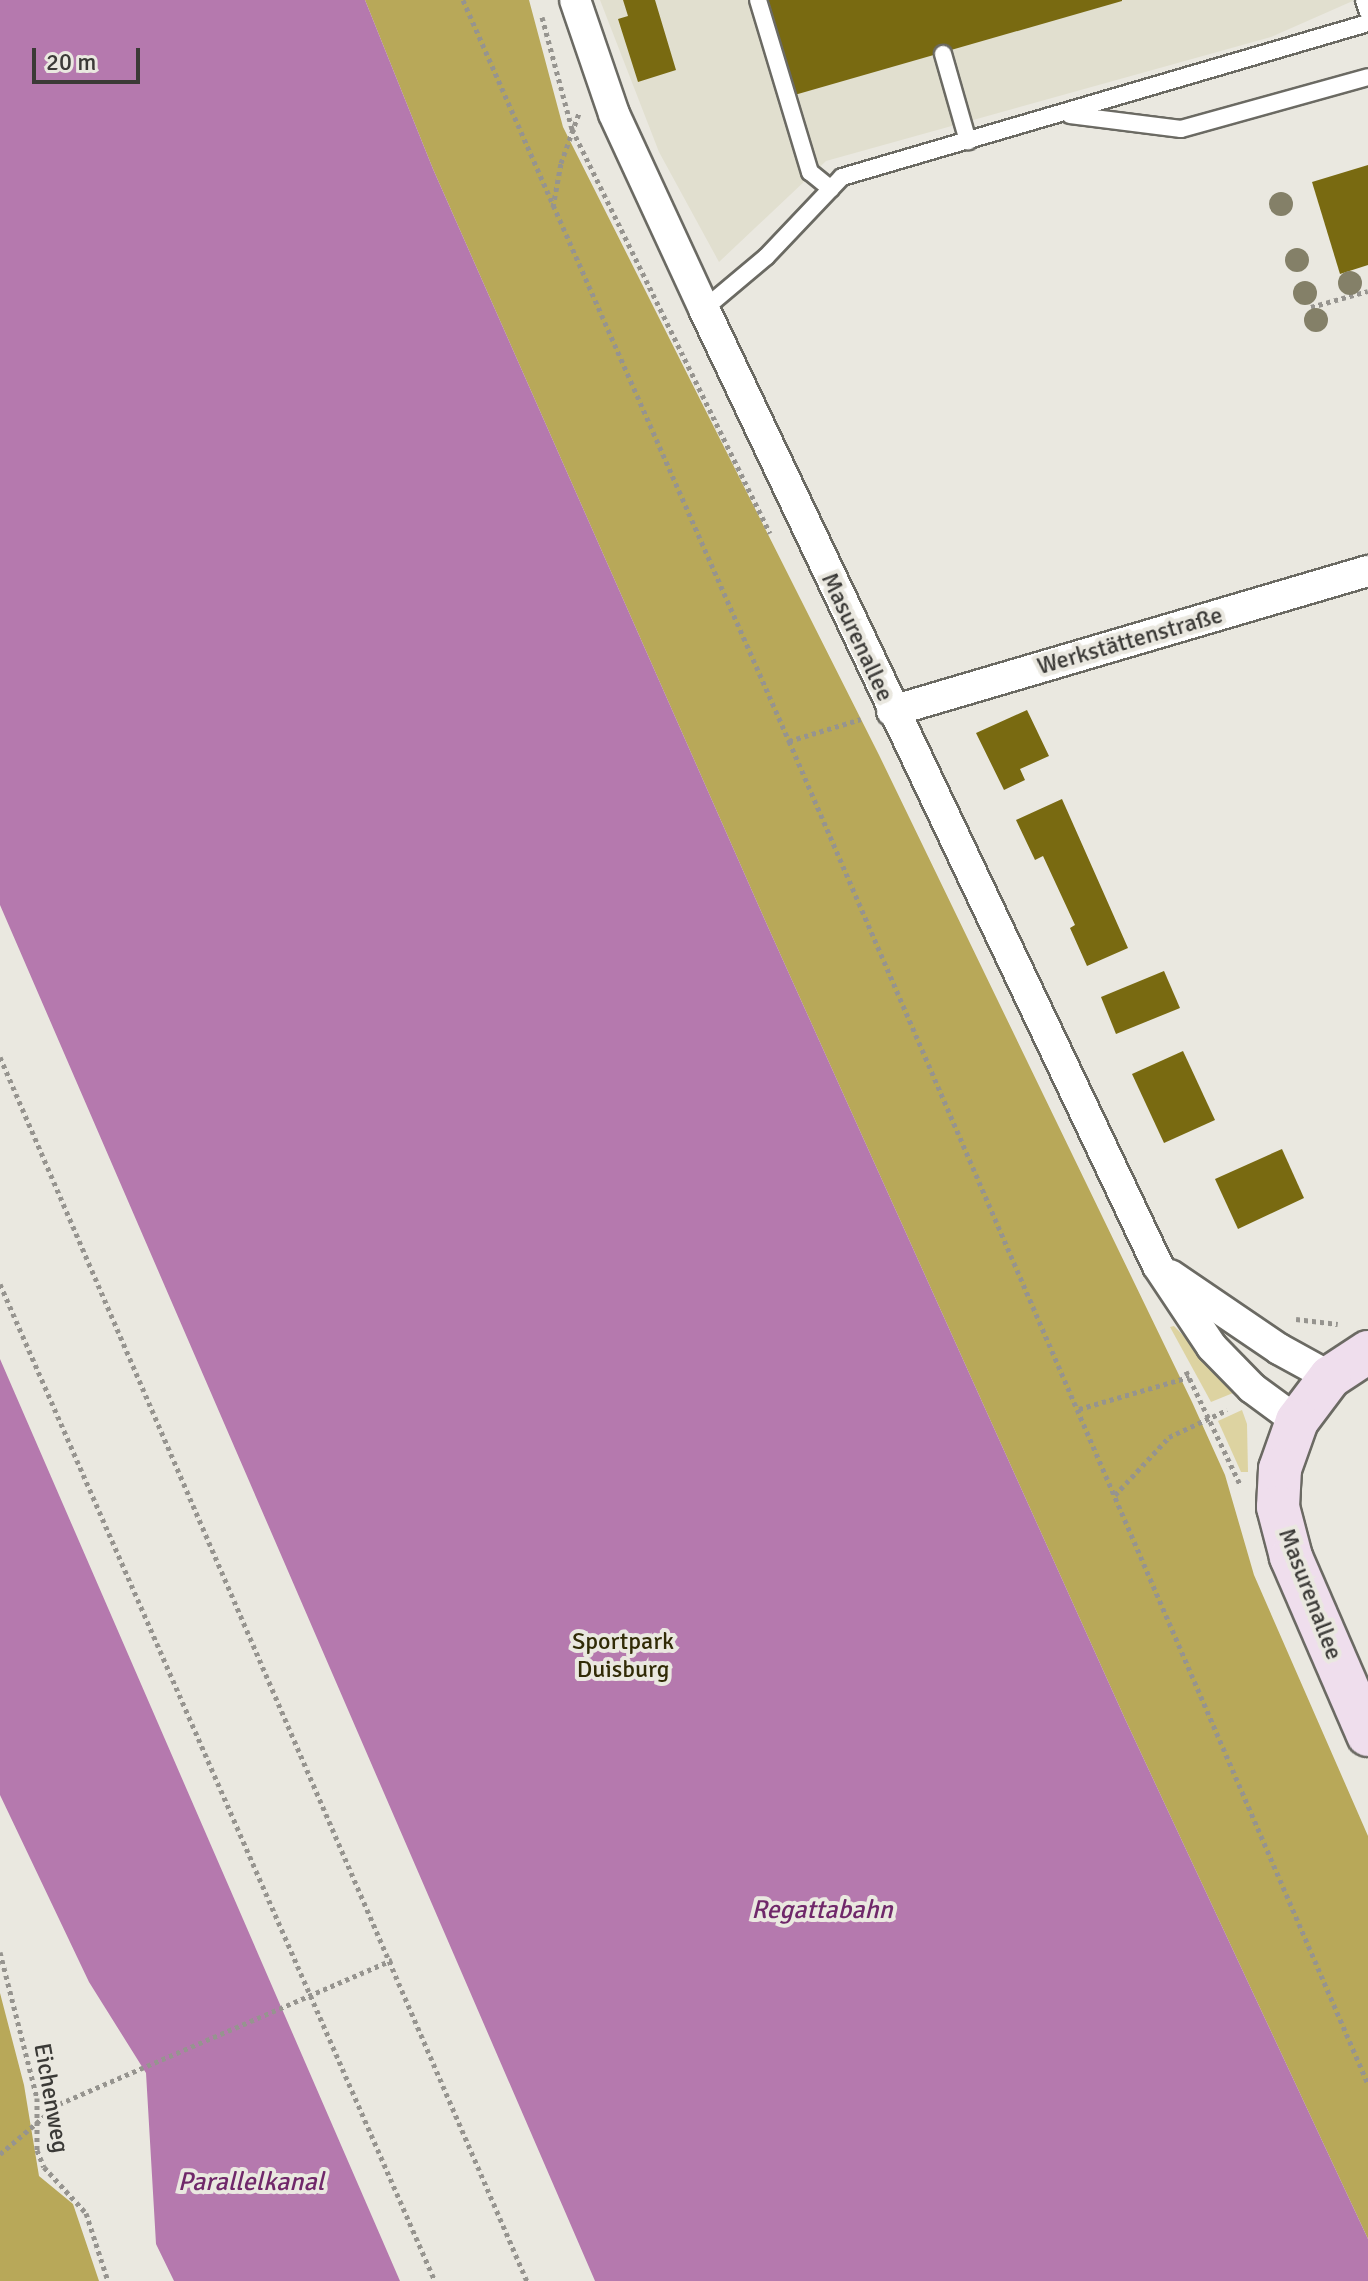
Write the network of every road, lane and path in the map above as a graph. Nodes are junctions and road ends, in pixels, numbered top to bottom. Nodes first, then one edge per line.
1 (463, 0) edge
2 (575, 0) edge
3 (758, 0) edge
4 (1364, 0) edge
5 (1368, 12) edge
6 (1368, 23) edge
7 (943, 54) dead end
8 (597, 71) junction
9 (1368, 77) edge
10 (1061, 114) junction
11 (968, 141) junction
12 (831, 189) junction
13 (553, 208) junction
14 (1368, 291) edge
15 (1311, 307) dead end
16 (704, 309) junction
17 (1368, 571) edge
18 (878, 715) junction
19 (789, 741) junction
20 (0, 1057) edge
21 (1158, 1266) junction
22 (0, 1284) edge
23 (1361, 1339) edge
24 (1279, 1349) junction
25 (1330, 1377) junction
26 (1078, 1409) junction
27 (1210, 1417) junction
28 (1297, 1421) junction
29 (1242, 1487) dead end
30 (1115, 1495) junction
31 (1368, 1735) edge
32 (0, 1952) edge
33 (392, 1960) junction
34 (312, 1992) junction
35 (1368, 2084) edge
36 (37, 2122) junction
37 (0, 2154) edge
38 (108, 2281) edge
39 (435, 2281) edge
40 (527, 2281) edge

1 - 13 path
2 - 8 street, Masurenallee
3 - 12 lane
4 - 5 lane
6 - 10 lane
7 - 11 lane
8 - 13 path
8 - 16 street, Masurenallee
9 - 10 lane
10 - 11 lane
11 - 12 lane
12 - 16 lane
13 - 19 path
14 - 15 path
16 - 18 street, Masurenallee
17 - 18 street, Werkstättenstraße
18 - 19 path
18 - 21 street, Masurenallee
19 - 26 path
20 - 33 path
21 - 24 street, Masurenallee
21 - 28 street, Masurenallee
22 - 34 path
23 - 24 path
23 - 25 main road
24 - 25 street, Masurenallee
25 - 28 main road
26 - 27 path
26 - 30 path
27 - 29 path
27 - 30 path
28 - 31 main road, Masurenallee
30 - 35 path
32 - 36 path, Eichenweg
33 - 34 path
33 - 40 path
34 - 36 path
34 - 39 path
36 - 37 path
36 - 38 path, Eichenweg

